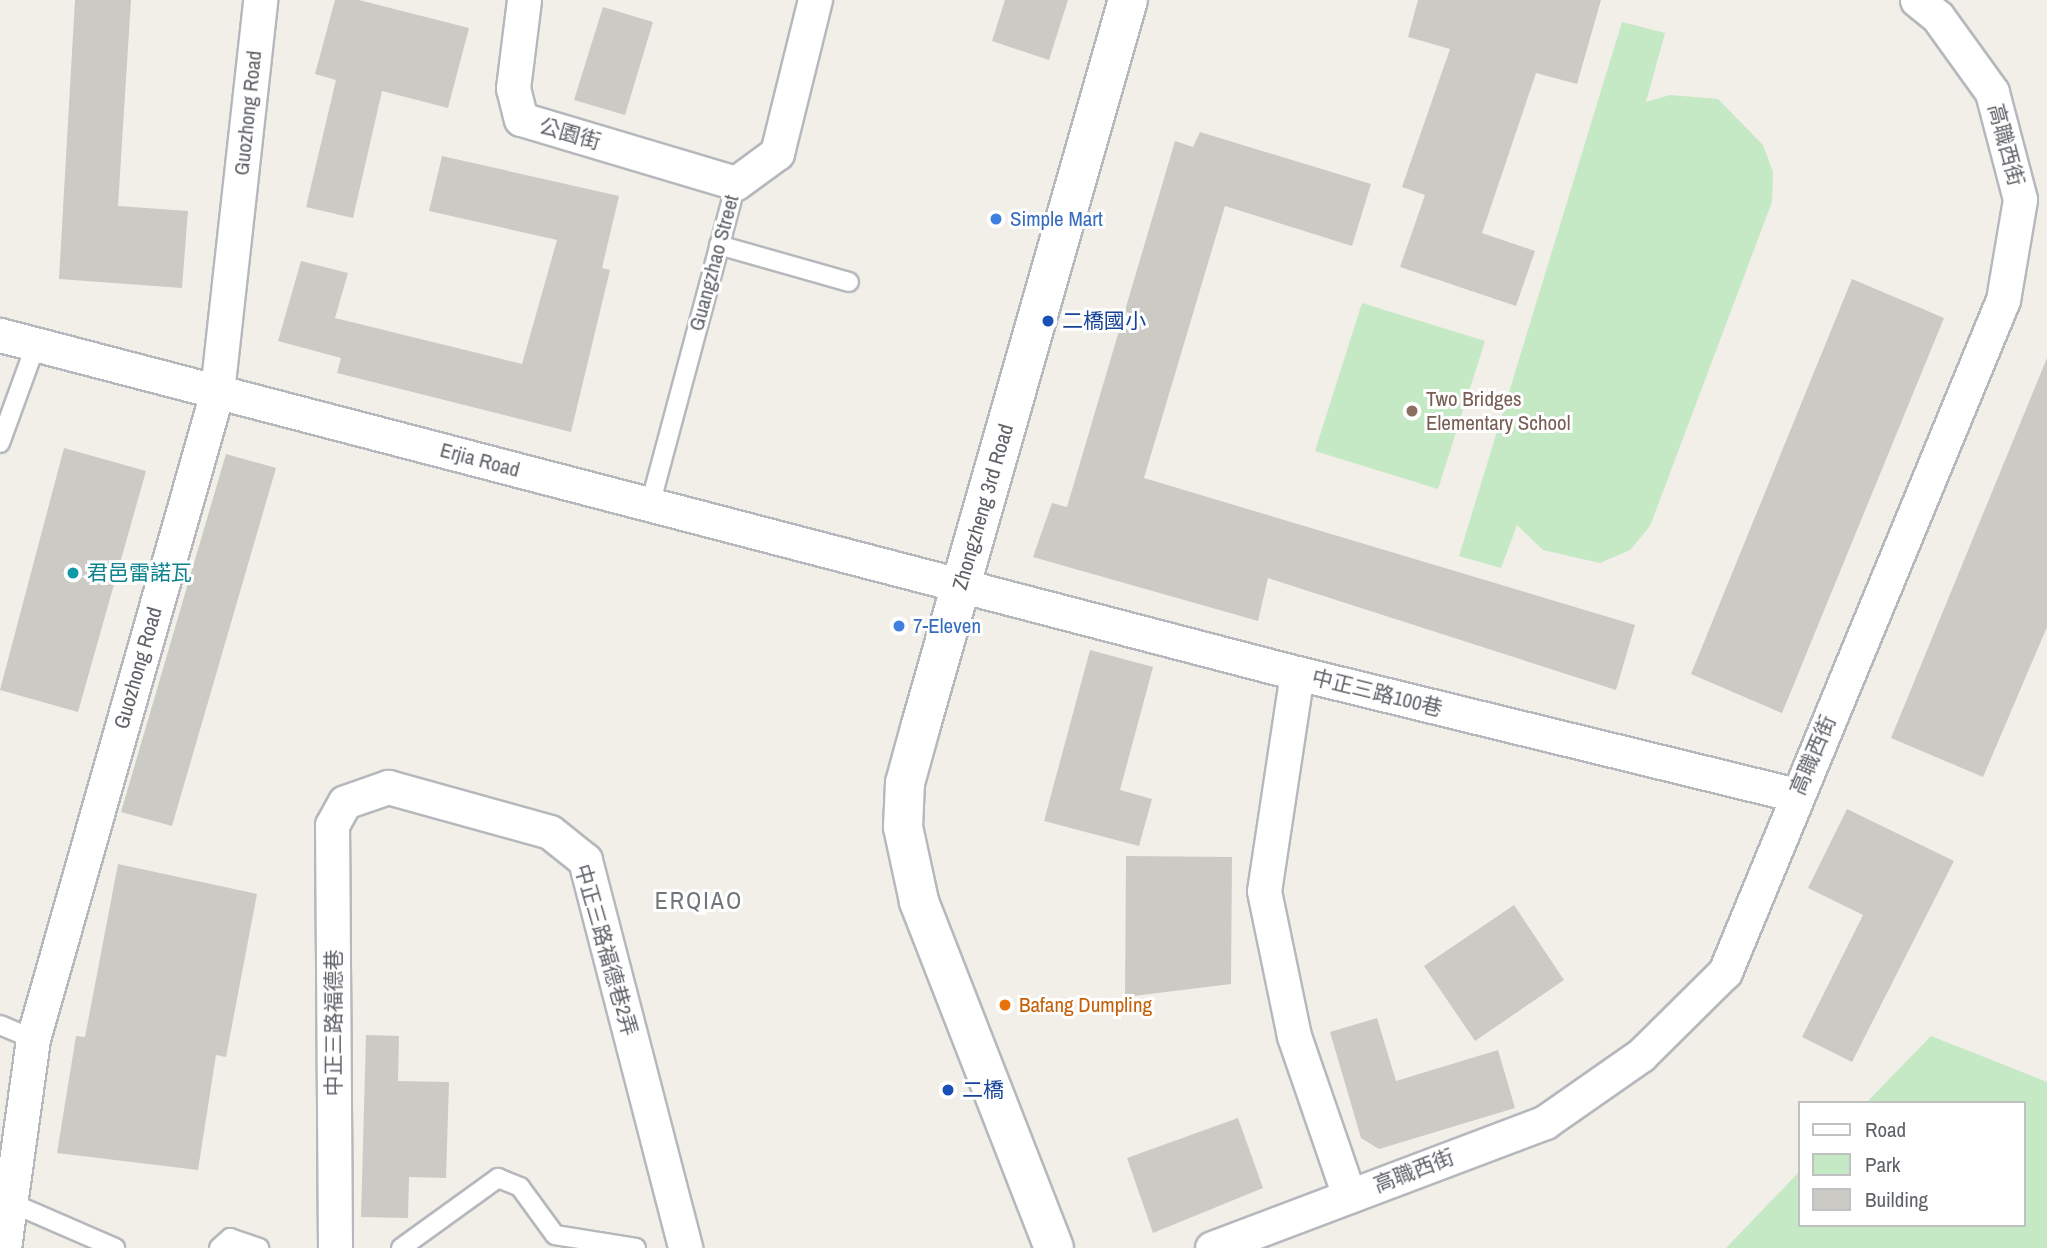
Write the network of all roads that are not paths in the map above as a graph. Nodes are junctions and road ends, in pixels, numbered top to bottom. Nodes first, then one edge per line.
1 (260, 0) edge
2 (524, 0) edge
3 (815, 0) edge
4 (1128, 0) edge
5 (1917, 0) edge
6 (736, 183) junction
7 (719, 246) junction
8 (849, 282) dead end
9 (0, 335) edge
10 (36, 344) junction
11 (217, 392) junction
12 (0, 443) edge
13 (650, 505) junction
14 (960, 585) junction
15 (1297, 673) junction
16 (1796, 795) junction
17 (345, 802) joint
18 (0, 1025) edge
19 (33, 1039) junction
20 (1349, 1196) junction
21 (7, 1200) junction
22 (4, 1248) edge
23 (115, 1248) edge
24 (219, 1248) edge
25 (259, 1248) edge
26 (335, 1248) edge
27 (401, 1248) edge
28 (636, 1248) edge
29 (685, 1248) edge
30 (1054, 1248) edge
31 (1212, 1248) edge

1 - 11 street, Guozhong Road
2 - 6 street, 公園街
3 - 6 street, Guangzhao Street
4 - 14 street, Zhongzheng 3rd Road
5 - 16 street, 高職西街
6 - 7 lane, Guangzhao Street
7 - 8 lane
7 - 13 lane, Guangzhao Street
9 - 10 street, Erjia Road
10 - 11 street, Erjia Road
10 - 12 lane
11 - 13 street, Erjia Road
11 - 19 street, Guozhong Road
13 - 14 street, Erjia Road
14 - 15 street, 中正三路100巷
14 - 30 street, Zhongzheng 3rd Road
15 - 16 street, 中正三路100巷
15 - 20 street
16 - 20 street, 高職西街
17 - 26 street, 中正三路福德巷
17 - 29 street, 中正三路福德巷2弄
18 - 19 lane
19 - 21 street, Guozhong Road
20 - 31 street, 高職西街
21 - 22 street, Guozhong Road
21 - 23 lane
24 - 25 lane
27 - 28 lane

